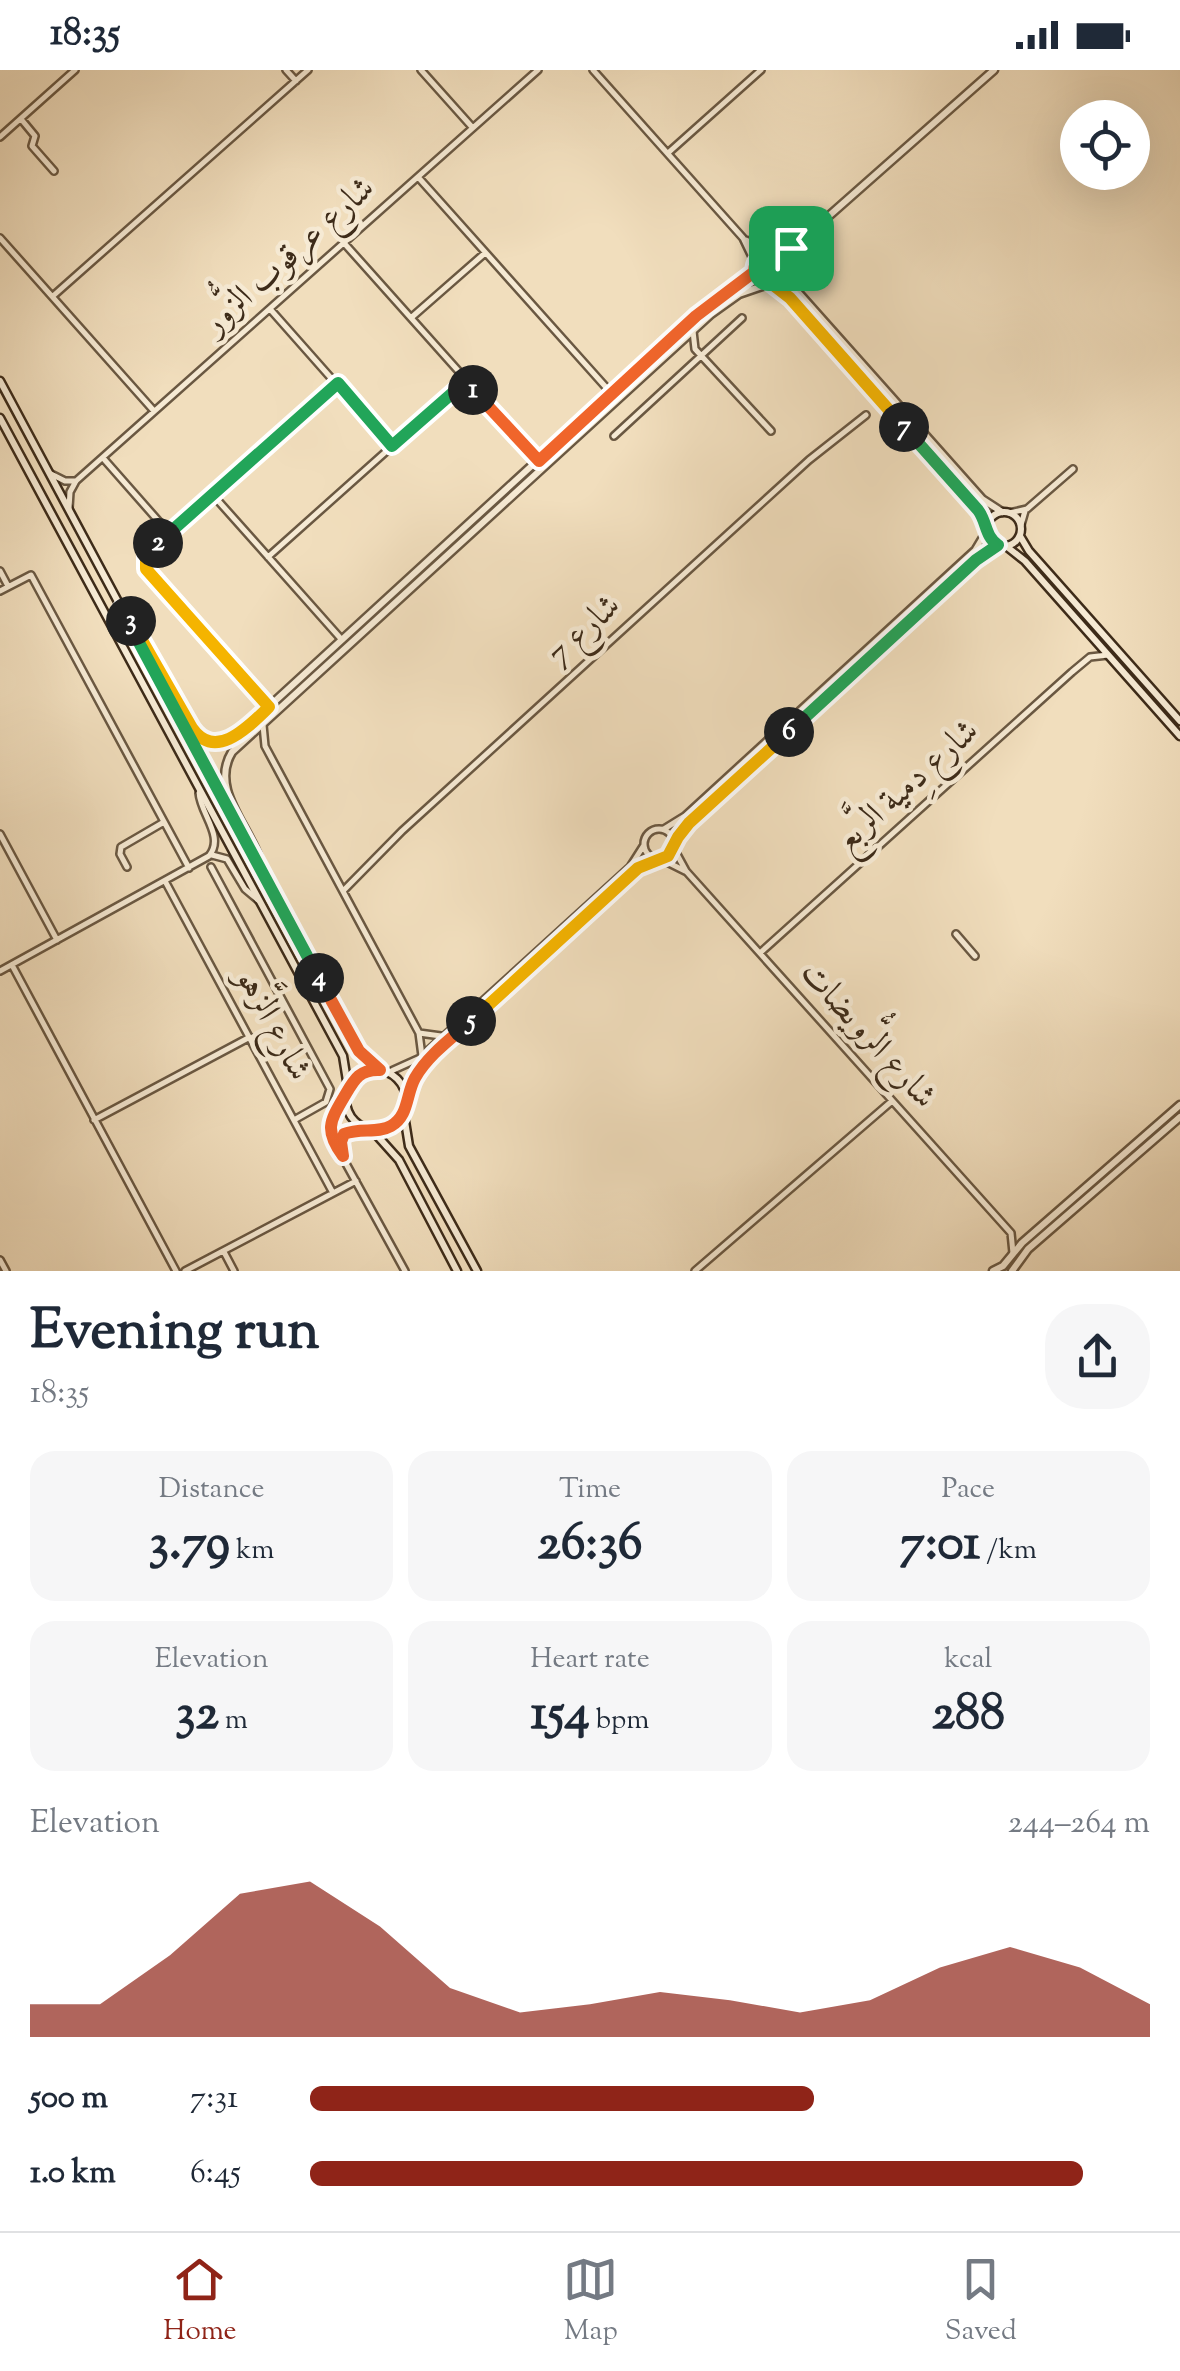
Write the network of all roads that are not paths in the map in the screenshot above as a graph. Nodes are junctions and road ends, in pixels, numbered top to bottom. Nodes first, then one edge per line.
1 (75, 70) edge
2 (286, 70) edge
3 (308, 70) edge
4 (421, 70) edge
5 (538, 70) edge
6 (594, 70) edge
7 (761, 70) edge
8 (994, 70) edge
9 (296, 81) junction
10 (21, 119) junction
11 (473, 128) junction
12 (0, 137) edge
13 (668, 153) junction
14 (54, 171) dead end
15 (418, 177) junction
16 (0, 238) edge
17 (743, 238) junction
18 (344, 243) junction
19 (796, 245) junction
20 (485, 253) junction
21 (772, 253) junction
22 (755, 267) junction
23 (786, 270) junction
24 (770, 284) junction
25 (52, 296) junction
26 (270, 308) junction
27 (412, 318) junction
28 (742, 318) dead end
29 (693, 331) junction
30 (676, 346) junction
31 (696, 349) junction
32 (702, 356) junction
33 (0, 382) edge
34 (465, 382) junction
35 (338, 383) junction
36 (612, 394) junction
37 (154, 412) junction
38 (866, 416) dead end
39 (0, 418) edge
40 (771, 431) dead end
41 (614, 436) dead end
42 (392, 446) junction
43 (103, 458) junction
44 (539, 461) junction
45 (1072, 469) dead end
46 (50, 473) junction
47 (76, 481) junction
48 (213, 495) junction
49 (1026, 509) junction
50 (70, 511) junction
51 (1006, 512) junction
52 (1021, 526) junction
53 (987, 527) junction
54 (170, 532) junction
55 (1020, 536) junction
56 (1002, 546) junction
57 (268, 557) junction
58 (0, 571) edge
59 (8, 586) junction
60 (0, 591) edge
61 (121, 609) junction
62 (1093, 638) junction
63 (342, 640) junction
64 (1108, 655) junction
65 (1090, 657) junction
66 (269, 707) junction
67 (1180, 721) edge
68 (263, 722) junction
69 (1180, 736) edge
70 (243, 740) junction
71 (265, 746) junction
72 (200, 790) junction
73 (164, 822) junction
74 (664, 830) junction
75 (0, 834) edge
76 (644, 845) junction
77 (674, 846) junction
78 (209, 856) junction
79 (659, 859) junction
80 (128, 867) dead end
81 (189, 868) junction
82 (212, 868) dead end
83 (686, 871) junction
84 (264, 874) junction
85 (166, 881) junction
86 (344, 890) junction
87 (258, 900) junction
88 (956, 934) dead end
89 (57, 940) junction
90 (760, 954) junction
91 (975, 956) dead end
92 (12, 965) junction
93 (0, 972) edge
94 (419, 1033) junction
95 (445, 1035) junction
96 (250, 1037) junction
97 (422, 1056) junction
98 (384, 1071) junction
99 (347, 1091) junction
100 (407, 1097) junction
101 (892, 1101) junction
102 (1180, 1105) edge
103 (404, 1113) junction
104 (1180, 1117) edge
105 (94, 1120) junction
106 (294, 1120) junction
107 (369, 1130) junction
108 (343, 1156) junction
109 (356, 1180) junction
110 (333, 1193) junction
111 (1011, 1233) junction
112 (1031, 1236) junction
113 (223, 1251) junction
114 (1014, 1252) junction
115 (0, 1260) edge
116 (6, 1271) edge
117 (176, 1271) edge
118 (185, 1271) edge
119 (234, 1271) edge
120 (405, 1271) edge
121 (457, 1271) edge
122 (476, 1271) edge
123 (695, 1271) edge
124 (992, 1271) edge
125 (1012, 1271) edge

1 - 10 street
2 - 9 street
3 - 9 street
4 - 11 street
5 - 11 street, شارع عرقوب الزُّور
6 - 13 street
7 - 13 street
8 - 19 street
9 - 25 street
10 - 12 street
10 - 14 street
11 - 15 street, شارع عرقوب الزُّور
13 - 17 street
15 - 18 street, شارع عرقوب الزُّور
15 - 20 street
16 - 25 street
17 - 21 street
17 - 22 street
18 - 26 street, شارع عرقوب الزُّور
18 - 27 street
19 - 21 street
19 - 23 street
20 - 27 street
20 - 36 street
21 - 22 street
21 - 23 street
22 - 24 street
22 - 36 street
23 - 24 street
23 - 51 street
24 - 29 street
24 - 53 street
25 - 37 street
26 - 35 street
26 - 37 street, شارع عرقوب الزُّور
27 - 34 street
28 - 32 street
29 - 30 street
29 - 31 street
30 - 31 street
30 - 68 street
31 - 32 street
32 - 40 street
32 - 41 street
33 - 46 street
34 - 42 street
34 - 44 street
35 - 42 street
35 - 48 street
36 - 44 street
37 - 43 street, شارع عرقوب الزُّور
38 - 86 street, شارع 7
39 - 72 street
42 - 57 street
43 - 47 street, شارع عرقوب الزُّور
43 - 54 street
44 - 63 street
45 - 49 street
46 - 47 street
46 - 50 street
47 - 50 street
48 - 54 street
48 - 57 street
49 - 51 street
49 - 52 street
50 - 61 street
51 - 52 street
51 - 53 street
52 - 55 street
53 - 56 street
53 - 74 street
54 - 66 street
55 - 56 street
55 - 67 street
56 - 62 street
56 - 77 street
57 - 63 street
58 - 59 street
59 - 60 street
59 - 73 street
61 - 66 street
61 - 84 street
62 - 64 street
62 - 65 street
63 - 66 street
64 - 65 street
64 - 69 street
65 - 90 street, شارع دِمية الرَّبع
68 - 70 street
68 - 71 street
70 - 71 street
70 - 84 street
71 - 86 street
72 - 78 street
72 - 87 street
73 - 80 street
73 - 81 street
74 - 76 street
74 - 77 street
75 - 89 street
76 - 79 street
76 - 95 street
77 - 79 street
77 - 83 street, شارع الرُّويضات
78 - 81 street
78 - 87 street
79 - 83 street, شارع الرُّويضات
79 - 100 street
81 - 85 street
82 - 106 street
83 - 90 street, شارع الرُّويضات
84 - 98 street
85 - 89 street
85 - 96 street, شارع الزَّهو
86 - 94 street
87 - 99 street
88 - 91 street
89 - 92 street
90 - 101 street, شارع الرُّويضات
92 - 93 street
92 - 105 street
94 - 95 street
94 - 97 street
95 - 97 street
96 - 105 street
96 - 106 street, شارع الزَّهو
97 - 98 street
98 - 99 street
98 - 100 street
99 - 107 street
99 - 108 street
100 - 103 street
101 - 111 street, شارع الرُّويضات
101 - 123 street
102 - 112 street
103 - 107 street
103 - 122 street
104 - 125 street
105 - 117 street
106 - 110 street, شارع الزَّهو
107 - 108 street
107 - 121 street
108 - 109 street
109 - 110 street
109 - 120 street
110 - 113 street
111 - 112 street
111 - 114 street
112 - 114 street
113 - 118 street
113 - 119 street
114 - 124 street
115 - 116 street

